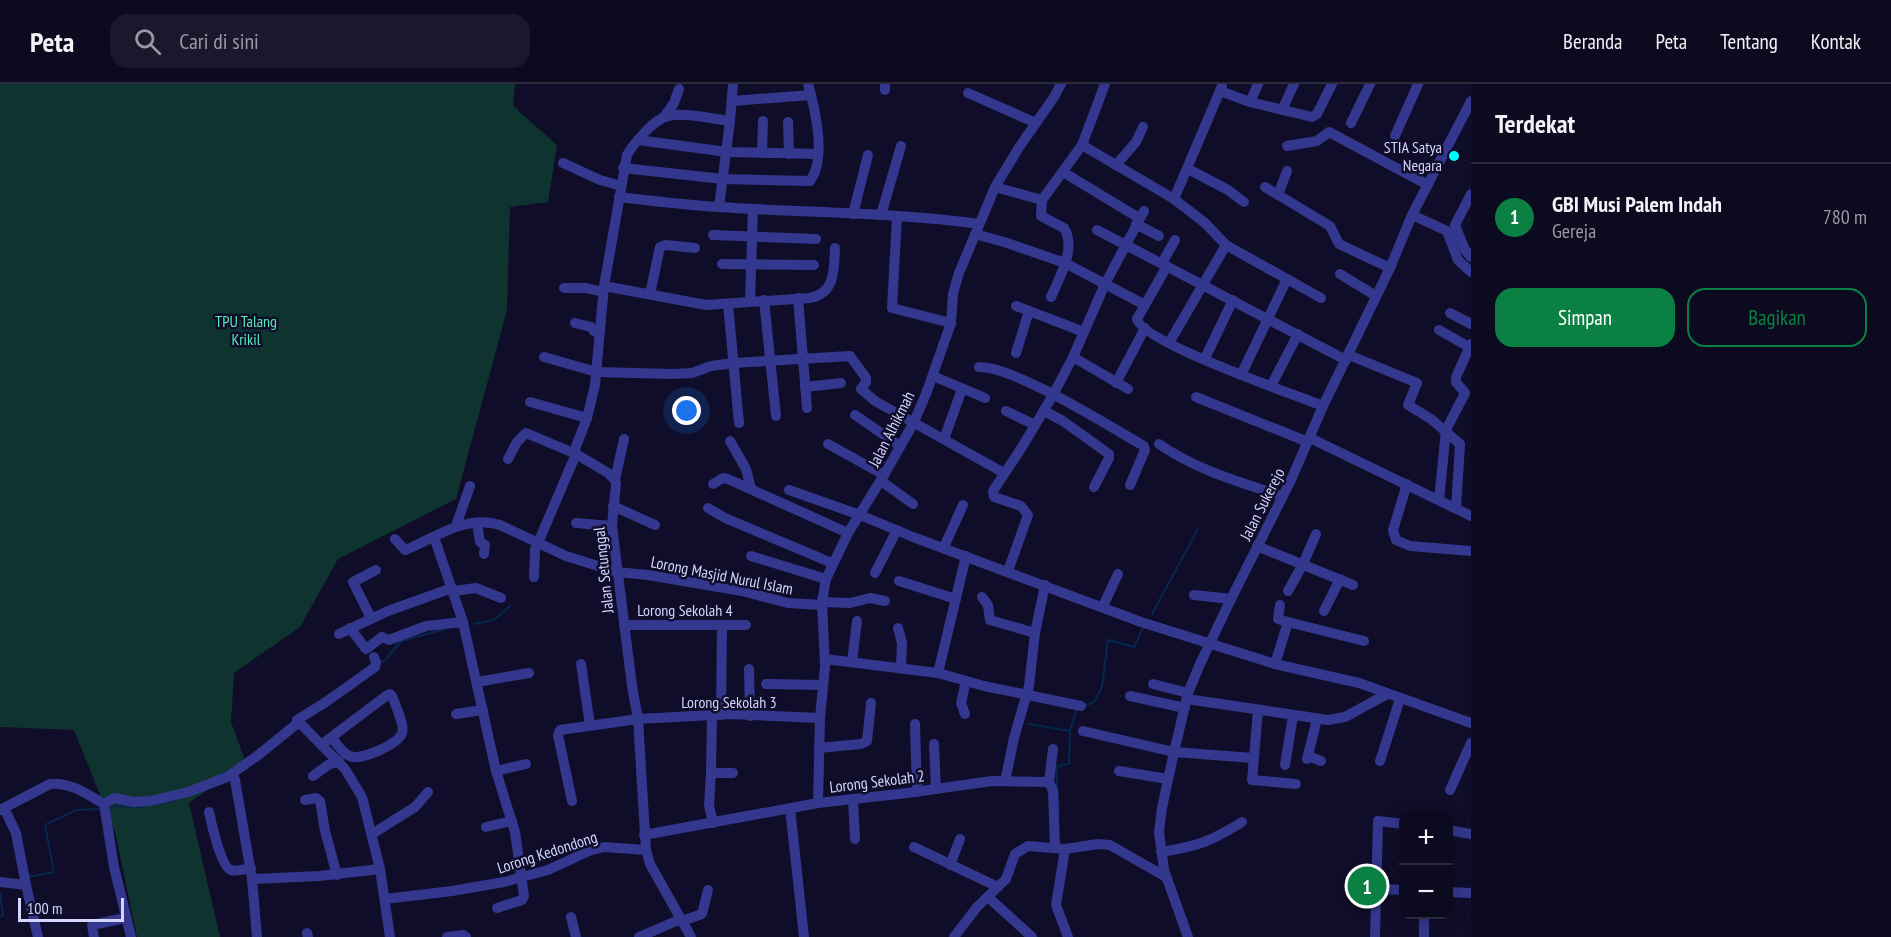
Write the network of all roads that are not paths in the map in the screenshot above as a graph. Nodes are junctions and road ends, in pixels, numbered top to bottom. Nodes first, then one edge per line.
1 (733, 84) edge
2 (808, 84) edge
3 (1061, 84) edge
4 (1105, 84) edge
5 (1258, 84) edge
6 (1294, 84) edge
7 (1332, 84) edge
8 (1371, 84) edge
9 (1418, 84) edge
10 (1221, 87) edge
11 (679, 89) dead end
12 (968, 93) dead end
13 (811, 96) junction
14 (1471, 101) edge
15 (732, 102) junction
16 (1250, 102) junction
17 (1282, 110) junction
18 (664, 117) junction
19 (730, 121) junction
20 (763, 121) dead end
21 (788, 122) dead end
22 (1036, 123) junction
23 (1351, 123) dead end
24 (1143, 127) dead end
25 (1395, 136) dead end
26 (638, 140) junction
27 (1082, 145) junction
28 (901, 146) dead end
29 (1287, 146) dead end
30 (727, 152) junction
31 (762, 153) junction
32 (789, 154) junction
33 (817, 154) junction
34 (868, 155) dead end
35 (563, 163) dead end
36 (1116, 165) junction
37 (623, 168) junction
38 (1188, 169) junction
39 (1287, 171) dead end
40 (1063, 172) junction
41 (723, 179) junction
42 (1428, 185) junction
43 (995, 187) junction
44 (1265, 187) dead end
45 (620, 192) junction
46 (1471, 194) edge
47 (1278, 195) junction
48 (1174, 199) junction
49 (1042, 200) junction
50 (1244, 202) dead end
51 (719, 207) junction
52 (753, 209) junction
53 (853, 214) junction
54 (881, 215) junction
55 (1412, 215) junction
56 (897, 217) junction
57 (1140, 217) junction
58 (977, 229) junction
59 (1097, 230) dead end
60 (713, 235) dead end
61 (752, 236) junction
62 (1159, 236) dead end
63 (816, 239) dead end
64 (1175, 240) dead end
65 (1126, 244) junction
66 (1226, 245) junction
67 (694, 248) dead end
68 (835, 248) dead end
69 (1471, 257) edge
70 (751, 263) junction
71 (1065, 263) junction
72 (722, 264) dead end
73 (1165, 264) junction
74 (814, 265) dead end
75 (1390, 268) junction
76 (1471, 272) edge
77 (1340, 273) dead end
78 (1287, 279) junction
79 (1105, 284) junction
80 (1202, 284) junction
81 (564, 288) dead end
82 (603, 289) junction
83 (650, 294) junction
84 (1376, 296) junction
85 (1051, 297) dead end
86 (1321, 297) dead end
87 (798, 298) junction
88 (764, 300) junction
89 (1233, 300) junction
90 (750, 301) junction
91 (728, 304) junction
92 (1145, 305) junction
93 (1016, 306) dead end
94 (1029, 311) junction
95 (1450, 313) dead end
96 (1268, 318) junction
97 (575, 323) dead end
98 (951, 323) junction
99 (1471, 324) edge
100 (1145, 328) junction
101 (1439, 330) dead end
102 (1084, 332) junction
103 (599, 333) junction
104 (1298, 334) junction
105 (1168, 343) junction
106 (1470, 345) edge
107 (1016, 353) dead end
108 (1207, 354) dead end
109 (544, 357) dead end
110 (1073, 357) junction
111 (1347, 357) junction
112 (803, 359) junction
113 (770, 361) junction
114 (734, 363) junction
115 (979, 367) dead end
116 (597, 372) junction
117 (1241, 375) junction
118 (933, 376) junction
119 (1116, 382) junction
120 (841, 383) dead end
121 (1271, 386) junction
122 (805, 387) junction
123 (962, 389) junction
124 (1128, 389) dead end
125 (1053, 395) junction
126 (1196, 397) dead end
127 (985, 398) dead end
128 (530, 402) dead end
129 (1323, 406) junction
130 (807, 408) dead end
131 (1006, 411) dead end
132 (1044, 411) junction
133 (855, 415) dead end
134 (776, 417) dead end
135 (586, 418) junction
136 (739, 423) dead end
137 (913, 424) junction
138 (1035, 425) junction
139 (1446, 430) junction
140 (624, 439) dead end
141 (944, 439) junction
142 (1309, 440) junction
143 (730, 441) dead end
144 (828, 444) dead end
145 (1159, 444) dead end
146 (900, 446) junction
147 (576, 454) junction
148 (508, 459) dead end
149 (1004, 473) junction
150 (883, 478) junction
151 (615, 480) junction
152 (713, 484) dead end
153 (1407, 484) junction
154 (1130, 485) dead end
155 (470, 486) dead end
156 (1094, 487) dead end
157 (751, 489) junction
158 (789, 490) dead end
159 (1282, 496) junction
160 (1439, 500) junction
161 (913, 504) dead end
162 (963, 505) dead end
163 (613, 506) junction
164 (708, 508) dead end
165 (1456, 508) junction
166 (860, 515) junction
167 (1471, 516) edge
168 (477, 523) junction
169 (576, 523) dead end
170 (612, 525) junction
171 (656, 525) dead end
172 (456, 526) junction
173 (897, 530) junction
174 (848, 533) junction
175 (1316, 534) dead end
176 (434, 537) junction
177 (395, 538) dead end
178 (538, 544) junction
179 (1257, 546) junction
180 (944, 547) junction
181 (1471, 551) edge
182 (484, 554) dead end
183 (751, 556) dead end
184 (966, 556) junction
185 (832, 563) junction
186 (1303, 564) junction
187 (376, 570) dead end
188 (1008, 571) junction
189 (617, 572) junction
190 (875, 573) dead end
191 (1118, 574) dead end
192 (534, 577) dead end
193 (826, 579) junction
194 (1340, 579) junction
195 (899, 581) dead end
196 (1045, 585) junction
197 (1353, 585) dead end
198 (453, 590) junction
199 (1288, 591) dead end
200 (1194, 595) dead end
201 (982, 597) dead end
202 (501, 598) dead end
203 (956, 599) junction
204 (1231, 599) junction
205 (885, 601) dead end
206 (822, 604) junction
207 (1280, 605) dead end
208 (1103, 606) junction
209 (1324, 611) dead end
210 (373, 617) junction
211 (857, 621) dead end
212 (463, 622) junction
213 (1288, 622) junction
214 (624, 625) junction
215 (722, 625) junction
216 (746, 626) dead end
217 (350, 628) junction
218 (898, 628) dead end
219 (1035, 633) junction
220 (339, 634) dead end
221 (382, 637) junction
222 (1364, 641) dead end
223 (1210, 644) junction
224 (374, 657) dead end
225 (825, 659) junction
226 (852, 662) junction
227 (581, 664) dead end
228 (1275, 664) junction
229 (749, 669) dead end
230 (901, 669) junction
231 (529, 673) dead end
232 (938, 673) junction
233 (966, 681) junction
234 (477, 682) junction
235 (766, 684) dead end
236 (1153, 684) dead end
237 (823, 685) junction
238 (1387, 694) junction
239 (1027, 695) junction
240 (1130, 696) dead end
241 (1400, 699) junction
242 (1186, 700) junction
243 (871, 703) dead end
244 (1081, 706) dead end
245 (483, 710) junction
246 (1258, 710) junction
247 (456, 714) dead end
248 (964, 714) dead end
249 (717, 715) junction
250 (750, 716) junction
251 (1293, 716) junction
252 (820, 718) junction
253 (638, 719) junction
254 (1317, 719) junction
255 (1471, 723) edge
256 (301, 724) junction
257 (915, 724) dead end
258 (590, 725) junction
259 (1083, 731) dead end
260 (332, 738) junction
261 (1471, 743) edge
262 (934, 744) dead end
263 (321, 745) junction
264 (819, 748) junction
265 (1053, 749) dead end
266 (1174, 752) junction
267 (1253, 758) junction
268 (1380, 761) dead end
269 (339, 762) junction
270 (1321, 762) dead end
271 (526, 764) dead end
272 (1285, 765) dead end
273 (496, 771) junction
274 (1119, 771) dead end
275 (711, 773) junction
276 (734, 773) dead end
277 (313, 776) dead end
278 (234, 777) junction
279 (1168, 779) junction
280 (1005, 781) junction
281 (1049, 782) junction
282 (1296, 784) dead end
283 (936, 789) junction
284 (1450, 790) dead end
285 (428, 792) dead end
286 (917, 792) junction
287 (305, 800) dead end
288 (853, 800) junction
289 (572, 801) dead end
290 (818, 803) junction
291 (105, 808) junction
292 (790, 808) junction
293 (2, 809) edge
294 (209, 812) dead end
295 (512, 821) junction
296 (1242, 822) dead end
297 (713, 823) junction
298 (1399, 823) edge
299 (486, 827) dead end
300 (1453, 831) edge
301 (372, 834) junction
302 (1471, 834) edge
303 (644, 835) junction
304 (960, 838) dead end
305 (855, 839) dead end
306 (914, 847) dead end
307 (1060, 848) junction
308 (646, 850) junction
309 (1161, 852) junction
310 (950, 865) junction
311 (380, 869) junction
312 (251, 874) junction
313 (337, 875) junction
314 (1166, 877) junction
315 (522, 878) junction
316 (0, 882) edge
317 (26, 885) junction
318 (998, 887) junction
319 (1376, 889) junction
320 (708, 890) dead end
321 (1399, 890) edge
322 (1453, 892) edge
323 (1471, 892) edge
324 (988, 897) junction
325 (385, 899) junction
326 (497, 908) dead end
327 (571, 917) dead end
328 (125, 918) junction
329 (1424, 919) edge
330 (682, 920) junction
331 (38, 937) edge
332 (94, 937) edge
333 (131, 937) edge
334 (257, 937) edge
335 (390, 937) edge
336 (447, 937) edge
337 (466, 937) edge
338 (576, 937) edge
339 (639, 937) edge
340 (691, 937) edge
341 (804, 937) edge
342 (954, 937) edge
343 (1032, 937) edge
344 (1068, 937) edge
345 (1188, 937) edge
346 (1375, 937) edge
347 (1424, 937) edge

1 - 15 street
2 - 13 street
3 - 22 street, Jalan Alhikmah
4 - 27 street
5 - 16 street
6 - 17 street
7 - 17 street
8 - 23 street
9 - 25 street
10 - 16 street
10 - 38 street
11 - 18 street
12 - 22 street
13 - 15 street
13 - 33 street
14 - 42 street, Jalan Sukerejo
15 - 19 street
16 - 17 street
18 - 19 street
18 - 26 street
19 - 30 street
20 - 31 street
21 - 32 street
22 - 43 street, Jalan Alhikmah
24 - 36 street
26 - 30 street
26 - 37 street
27 - 36 street
27 - 40 street
28 - 54 street
29 - 42 street
30 - 31 street
30 - 41 street
31 - 32 street
32 - 33 street
33 - 41 street
34 - 53 street
35 - 45 street
36 - 48 street
37 - 41 street
37 - 45 street
38 - 48 street
38 - 50 street
39 - 47 street
40 - 49 street
40 - 57 street
41 - 51 street
42 - 55 street, Jalan Sukerejo
43 - 49 street
43 - 58 street, Jalan Alhikmah
44 - 47 street
45 - 51 street
45 - 82 street
46 - 69 street
47 - 75 street
48 - 66 street
49 - 71 street
51 - 52 street
52 - 53 street
52 - 61 street
53 - 54 street
54 - 56 street
55 - 75 street, Jalan Sukerejo
55 - 76 street
56 - 58 street
56 - 98 street
57 - 62 street
57 - 65 street
58 - 71 street
58 - 98 street, Jalan Alhikmah
59 - 65 street
60 - 61 street
61 - 63 street
61 - 70 street
64 - 73 street
65 - 73 street
65 - 79 street
66 - 78 street
66 - 80 street
67 - 83 street
68 - 87 street
70 - 72 street
70 - 74 street
70 - 90 street
71 - 79 street
71 - 85 street
73 - 80 street
73 - 92 street
75 - 84 street, Jalan Sukerejo
77 - 84 street
78 - 86 street
78 - 96 street
79 - 92 street
79 - 102 street
80 - 89 street
80 - 105 street
81 - 82 street
82 - 83 street
82 - 103 street
83 - 91 street
84 - 111 street, Jalan Sukerejo
87 - 88 street
87 - 112 street
88 - 90 street
88 - 113 street
89 - 96 street
89 - 108 street
90 - 91 street
91 - 114 street
92 - 100 street
93 - 94 street
94 - 102 street
94 - 107 street
95 - 99 street
96 - 104 street
96 - 117 street
97 - 103 street
98 - 118 street, Jalan Alhikmah
100 - 105 street
100 - 119 street
101 - 106 street
102 - 110 street
103 - 116 street
104 - 111 street
104 - 121 street
105 - 117 street
106 - 139 street
109 - 116 street
110 - 119 street
110 - 125 street
111 - 129 street, Jalan Sukerejo
111 - 139 street
112 - 113 street
112 - 122 street
112 - 137 street
113 - 114 street
113 - 134 street
114 - 116 street
114 - 136 street
115 - 125 street
116 - 135 street
117 - 121 street
118 - 123 street
118 - 137 street, Jalan Alhikmah
119 - 124 street
120 - 122 street
121 - 129 street
122 - 130 street
123 - 127 street
123 - 141 street
125 - 132 street
125 - 154 street
126 - 142 street
128 - 135 street
129 - 142 street, Jalan Sukerejo
131 - 138 street
132 - 138 street
132 - 156 street
133 - 146 street
135 - 147 street
137 - 141 street
137 - 146 street, Jalan Alhikmah
138 - 149 street
139 - 160 street
139 - 165 street
140 - 151 street, Jalan Setunggal
141 - 149 street
142 - 153 street
142 - 159 street, Jalan Sukerejo
143 - 157 street
144 - 150 street
145 - 159 street
146 - 150 street, Jalan Alhikmah
147 - 148 street
147 - 151 street
147 - 178 street
149 - 188 street
150 - 161 street
150 - 166 street, Jalan Alhikmah
151 - 163 street, Jalan Setunggal
152 - 157 street
153 - 160 street
153 - 181 street
155 - 172 street
157 - 174 street
158 - 166 street
159 - 179 street, Jalan Sukerejo
160 - 165 street
162 - 180 street
163 - 170 street, Jalan Setunggal
163 - 171 street
164 - 185 street
165 - 167 street
166 - 173 street
166 - 174 street, Jalan Alhikmah
168 - 172 street, Lorong Masjid Nurul Islam
168 - 178 street, Lorong Masjid Nurul Islam
168 - 182 street
169 - 170 street
170 - 189 street, Jalan Setunggal
172 - 176 street, Lorong Masjid Nurul Islam
173 - 180 street
173 - 190 street
174 - 185 street, Jalan Alhikmah
175 - 186 street
176 - 177 street, Lorong Masjid Nurul Islam
176 - 198 street
178 - 189 street, Lorong Masjid Nurul Islam
178 - 192 street
179 - 186 street
179 - 204 street, Jalan Sukerejo
180 - 184 street
183 - 193 street
184 - 188 street
184 - 203 street
185 - 193 street, Jalan Alhikmah
186 - 194 street
186 - 199 street
187 - 210 street
188 - 196 street
189 - 206 street, Lorong Masjid Nurul Islam
189 - 214 street, Jalan Setunggal
191 - 208 street
193 - 206 street, Jalan Alhikmah
194 - 197 street
194 - 209 street
195 - 203 street
196 - 208 street
196 - 219 street
198 - 202 street
198 - 210 street
198 - 212 street
200 - 204 street
201 - 219 street
203 - 232 street
204 - 223 street, Jalan Sukerejo
205 - 206 street, Lorong Masjid Nurul Islam
206 - 225 street, Jalan Alhikmah
207 - 213 street
208 - 223 street
210 - 217 street
210 - 221 street
211 - 226 street
212 - 221 street
212 - 234 street
213 - 222 street
213 - 228 street
214 - 215 street, Lorong Sekolah 4
214 - 253 street, Jalan Setunggal
215 - 216 street, Lorong Sekolah 4
215 - 249 street
217 - 220 street
217 - 221 street
218 - 230 street
219 - 239 street
223 - 228 street
223 - 242 street, Jalan Sukerejo
224 - 256 street
225 - 226 street
225 - 237 street, Jalan Alhikmah
226 - 230 street
227 - 258 street
228 - 238 street
229 - 250 street
230 - 232 street
231 - 234 street
232 - 233 street
233 - 239 street
233 - 248 street
234 - 245 street
235 - 237 street
236 - 242 street
237 - 252 street, Jalan Alhikmah
238 - 241 street
238 - 254 street
239 - 244 street
239 - 280 street
240 - 242 street
241 - 255 street
241 - 268 street
242 - 246 street
242 - 266 street, Jalan Sukerejo
243 - 264 street
245 - 247 street
245 - 273 street
246 - 251 street
246 - 267 street
249 - 250 street, Lorong Sekolah 3
249 - 253 street, Lorong Sekolah 3
249 - 275 street
250 - 252 street, Lorong Sekolah 3
251 - 254 street
251 - 272 street
252 - 264 street, Jalan Alhikmah
253 - 258 street, Lorong Sekolah 3
253 - 303 street, Jalan Setunggal
254 - 270 street
256 - 263 street
256 - 278 street
257 - 286 street
258 - 289 street, Lorong Sekolah 3
259 - 266 street
260 - 260 street
260 - 263 street
261 - 284 street
262 - 283 street
263 - 269 street
264 - 290 street, Jalan Alhikmah
265 - 281 street
266 - 267 street
266 - 279 street, Jalan Sukerejo
267 - 282 street
269 - 277 street
269 - 301 street
271 - 273 street
273 - 295 street
274 - 279 street
275 - 276 street
275 - 297 street
278 - 291 street
278 - 312 street
279 - 309 street, Jalan Sukerejo
280 - 281 street, Lorong Sekolah 2
280 - 283 street, Lorong Sekolah 2
281 - 307 street
283 - 286 street, Lorong Sekolah 2
285 - 301 street
286 - 288 street, Lorong Sekolah 2
287 - 313 street
288 - 290 street, Lorong Sekolah 2
288 - 305 street
290 - 292 street, Lorong Sekolah 2
291 - 293 street
291 - 328 street
292 - 297 street, Lorong Sekolah 2
292 - 341 street
293 - 317 street
294 - 312 street
295 - 299 street
295 - 315 street
296 - 309 street
297 - 303 street, Lorong Sekolah 2
298 - 319 street
300 - 302 street
301 - 311 street
303 - 308 street, Jalan Setunggal
304 - 310 street
306 - 310 street
307 - 314 street
307 - 318 street
307 - 344 street
308 - 315 street, Lorong Kedondong
308 - 330 street, Jalan Setunggal
309 - 314 street, Jalan Sukerejo
310 - 318 street
311 - 313 street
311 - 325 street
312 - 313 street
312 - 334 street
314 - 345 street, Jalan Sukerejo
315 - 325 street, Lorong Kedondong
315 - 326 street
316 - 317 street
317 - 331 street
318 - 324 street
319 - 321 street
319 - 346 street
320 - 330 street
322 - 323 street
324 - 342 street
324 - 343 street
325 - 335 street
327 - 338 street
328 - 332 street
328 - 333 street
329 - 347 street
330 - 339 street
330 - 340 street, Jalan Setunggal
336 - 337 street

